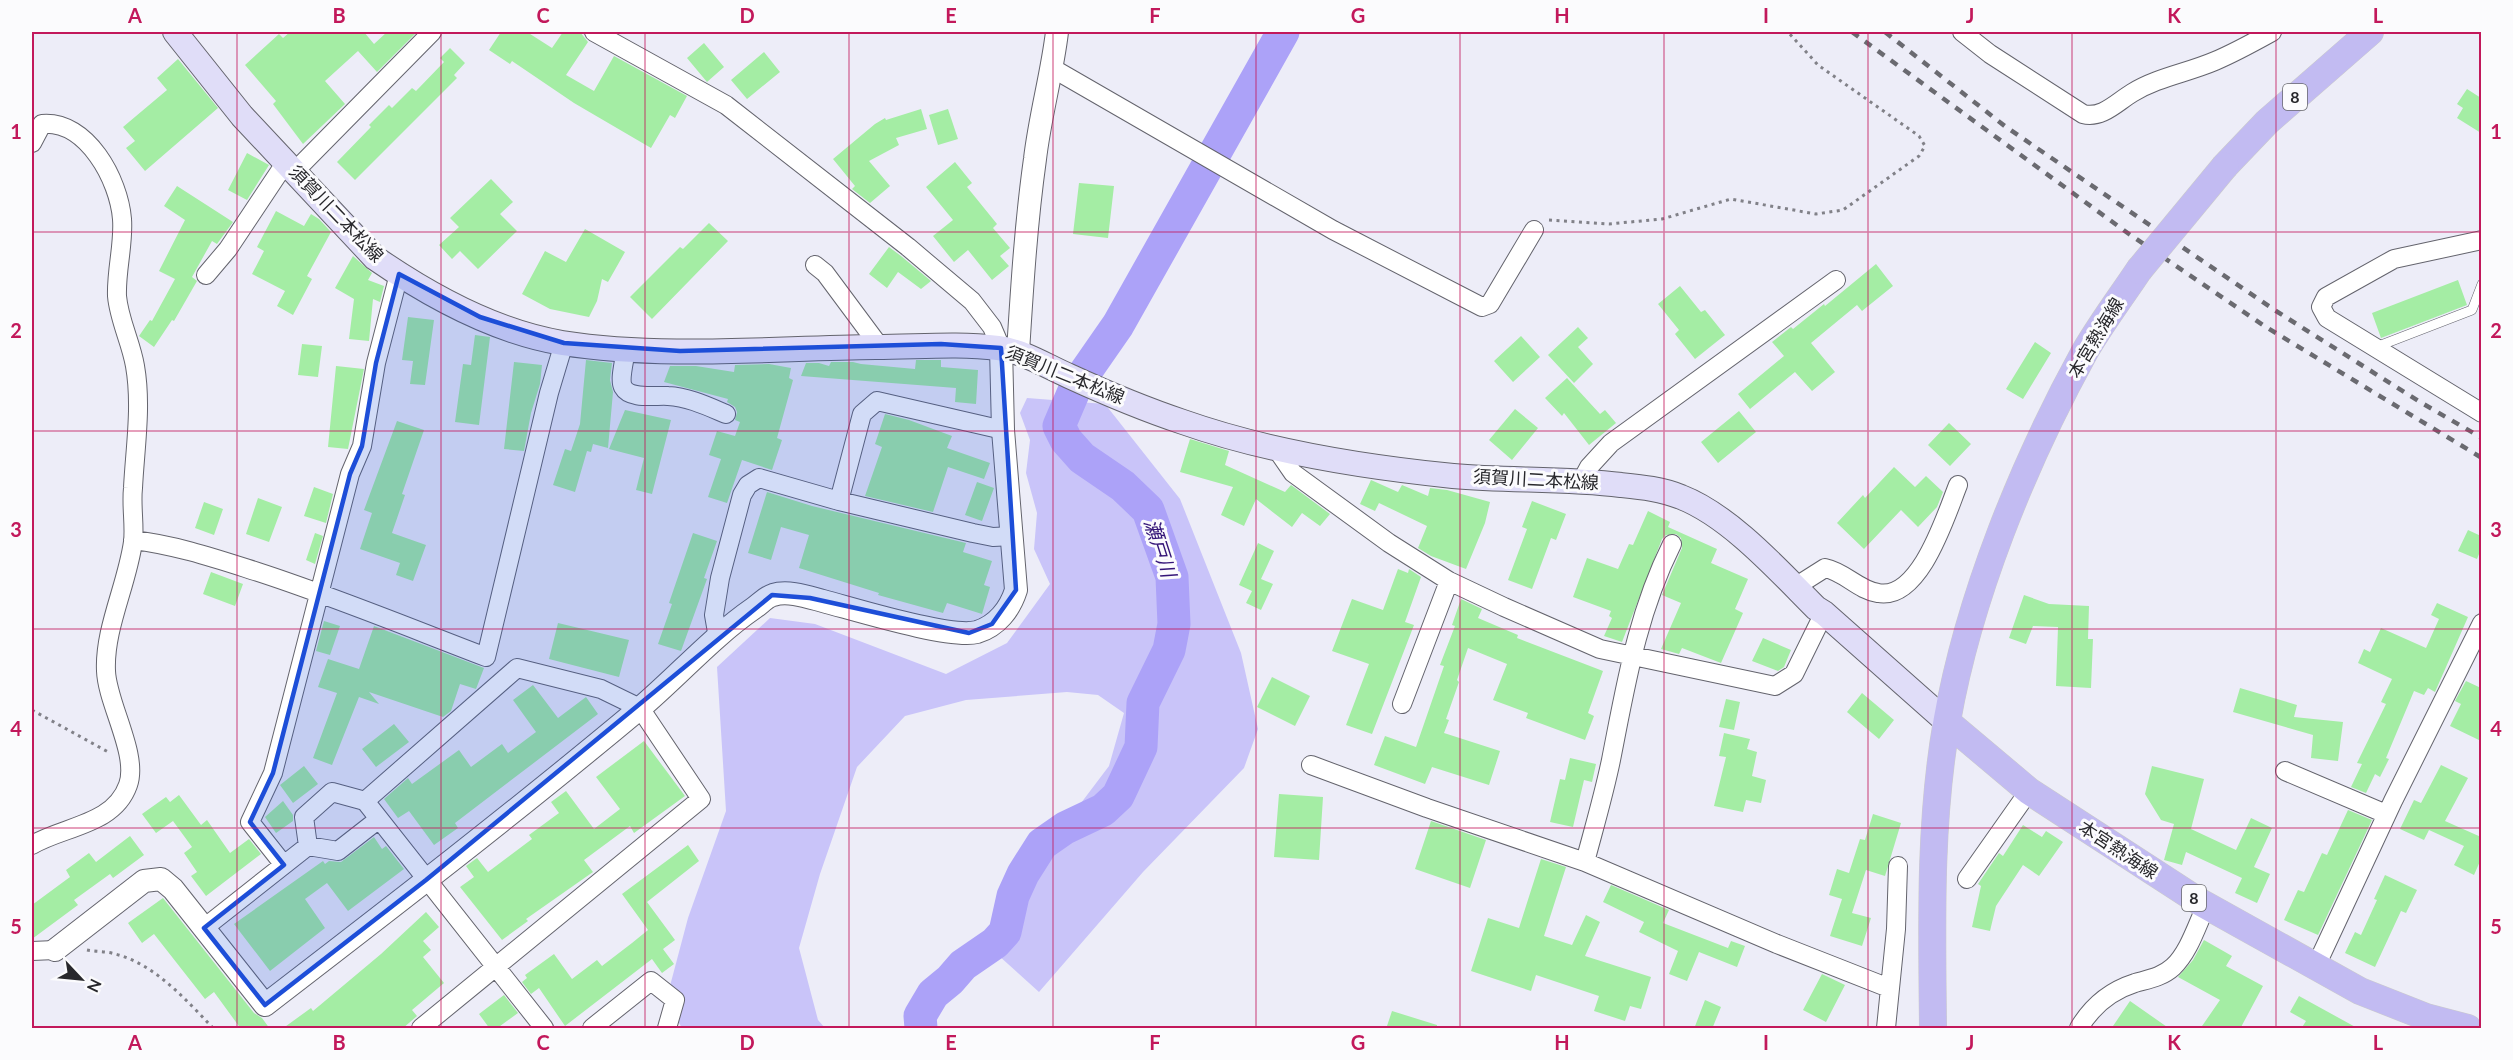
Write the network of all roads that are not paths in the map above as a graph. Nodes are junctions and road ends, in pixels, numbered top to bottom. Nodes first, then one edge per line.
1 (175, 32) edge
2 (432, 32) edge
3 (594, 32) edge
4 (1057, 32) edge
5 (1962, 32) edge
6 (2272, 32) edge
7 (2370, 32) edge
8 (1052, 68) junction
9 (37, 117) edge
10 (32, 143) edge
11 (290, 166) junction
12 (1534, 230) road end
13 (2481, 240) edge
14 (815, 265) dead end
15 (399, 274) junction
16 (206, 275) dead end
17 (1836, 280) dead end
18 (2481, 284) edge
19 (564, 343) junction
20 (880, 347) junction
21 (2376, 347) junction
22 (626, 350) junction
23 (1018, 354) junction
24 (2481, 413) edge
25 (726, 414) dead end
26 (1003, 430) junction
27 (1275, 447) junction
28 (1582, 480) junction
29 (1958, 485) dead end
30 (839, 501) junction
31 (1013, 536) junction
32 (133, 540) junction
33 (1672, 544) dead end
34 (1449, 581) junction
35 (1795, 587) junction
36 (320, 592) junction
37 (1824, 613) junction
38 (2481, 623) edge
39 (718, 638) junction
40 (486, 657) junction
41 (1630, 657) junction
42 (517, 668) junction
43 (1402, 704) dead end
44 (640, 708) junction
45 (1947, 722) junction
46 (1311, 765) dead end
47 (2285, 771) dead end
48 (2029, 791) junction
49 (365, 801) junction
50 (2386, 814) junction
51 (379, 819) junction
52 (32, 844) edge
53 (308, 846) junction
54 (1585, 862) junction
55 (284, 865) junction
56 (1898, 866) dead end
57 (1966, 879) dead end
58 (426, 880) junction
59 (2206, 906) junction
60 (204, 928) junction
61 (55, 950) joint
62 (32, 951) edge
63 (2316, 966) junction
64 (496, 968) junction
65 (1889, 988) junction
66 (421, 1029) edge
67 (544, 1029) edge
68 (592, 1029) edge
69 (667, 1029) edge
70 (1886, 1029) edge
71 (1933, 1029) edge
72 (2079, 1029) edge
73 (2468, 1029) edge

1 - 11 main road, 須賀川二本松線
2 - 11 street
3 - 23 street
4 - 8 street
5 - 6 street
7 - 45 main road, 本宮熱海線 / 8, bridge
8 - 12 street
8 - 23 street
9 - 10 street
9 - 32 street
11 - 15 main road, 須賀川二本松線
11 - 16 street
13 - 21 street
14 - 20 street
15 - 19 main road, 須賀川二本松線
15 - 36 street
17 - 28 street
18 - 21 lane
19 - 22 main road, 須賀川二本松線
19 - 40 street
20 - 22 main road, 須賀川二本松線
20 - 23 main road, 須賀川二本松線
21 - 24 street
22 - 25 street
23 - 26 street
23 - 27 main road, 須賀川二本松線
26 - 30 street
26 - 31 street
27 - 28 main road, 須賀川二本松線
27 - 34 street
28 - 35 main road, 須賀川二本松線
29 - 35 street
30 - 31 street
30 - 39 street
31 - 39 street
32 - 36 street
32 - 52 street
33 - 41 street
34 - 41 street
34 - 43 street
35 - 37 main road, 須賀川二本松線
36 - 40 street
36 - 55 street
37 - 41 street
37 - 45 main road, 須賀川二本松線
38 - 50 street
39 - 44 street
40 - 42 street
41 - 54 street
42 - 44 street
42 - 49 street
44 - 58 street
44 - 64 street
45 - 48 main road, 本宮熱海線 / 8
45 - 71 main road, 本宮熱海線 / 8
46 - 54 street
47 - 50 street
48 - 57 street
48 - 59 main road, 本宮熱海線 / 8
49 - 51 street
49 - 53 street
50 - 63 street
51 - 53 street
51 - 58 street
53 - 55 street
54 - 65 street
55 - 60 street
56 - 65 street
58 - 60 street
58 - 64 street
59 - 63 main road, 本宮熱海線 / 8
59 - 72 street
60 - 61 street
61 - 62 street
63 - 73 main road, 本宮熱海線 / 8
64 - 66 street
64 - 67 street
65 - 70 street
68 - 69 street

